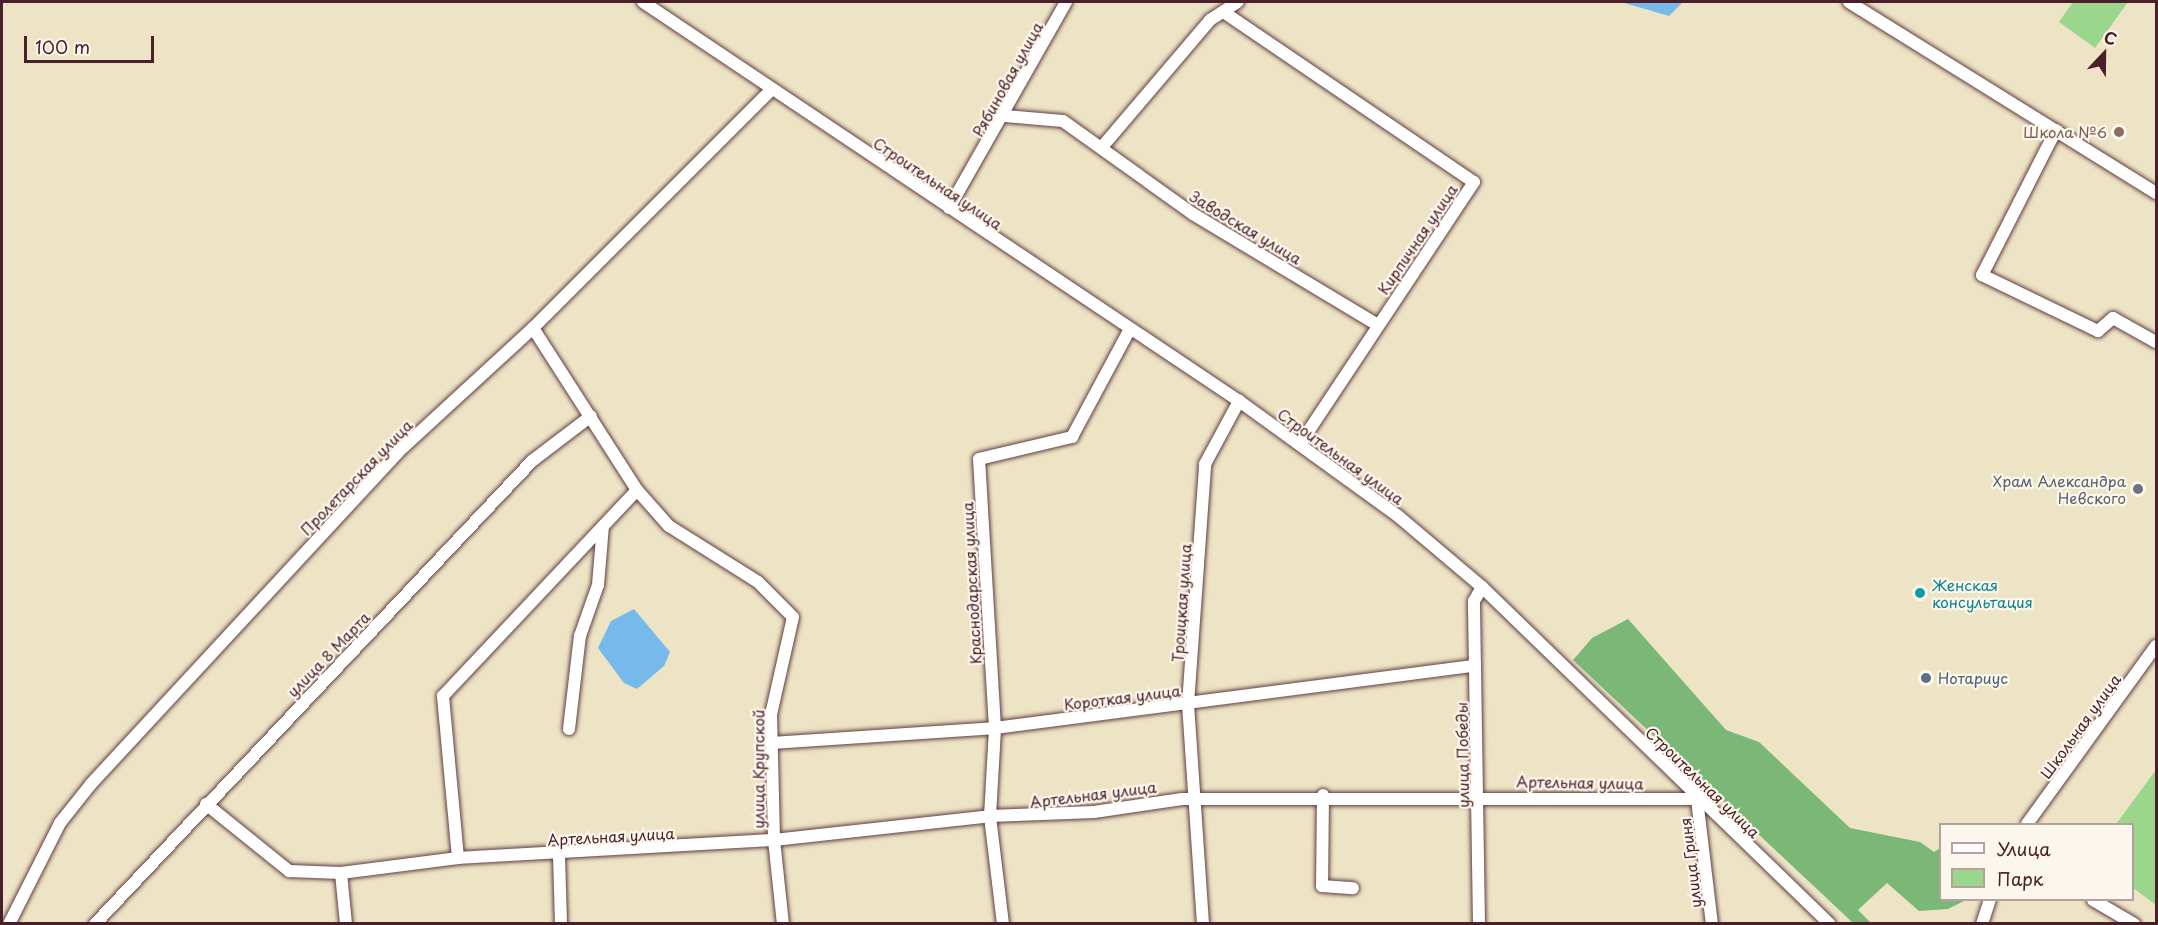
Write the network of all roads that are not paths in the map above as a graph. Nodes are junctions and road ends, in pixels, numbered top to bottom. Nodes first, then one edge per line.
1 (643, 2) edge
2 (1066, 2) edge
3 (1238, 2) edge
4 (1849, 2) edge
5 (1225, 13) junction
6 (772, 89) junction
7 (1005, 116) junction
8 (2056, 130) junction
9 (1102, 147) junction
10 (2157, 193) edge
11 (949, 208) junction
12 (1378, 325) junction
13 (533, 328) junction
14 (1130, 328) junction
15 (2157, 342) edge
16 (1239, 401) junction
17 (591, 416) junction
18 (1300, 444) junction
19 (637, 490) junction
20 (603, 526) junction
21 (1482, 587) junction
22 (2157, 646) edge
23 (1475, 666) junction
24 (1188, 704) junction
25 (995, 728) junction
26 (569, 729) dead end
27 (770, 743) junction
28 (1323, 795) junction
29 (1478, 796) junction
30 (1698, 799) junction
31 (1194, 801) junction
32 (206, 804) junction
33 (990, 816) junction
34 (2028, 823) edge
35 (774, 840) junction
36 (559, 856) junction
37 (458, 858) junction
38 (341, 873) junction
39 (1353, 888) dead end
40 (1990, 901) edge
41 (2095, 901) edge
42 (9, 924) edge
43 (95, 924) edge
44 (346, 924) edge
45 (561, 924) edge
46 (783, 924) edge
47 (1002, 924) edge
48 (1203, 924) edge
49 (1479, 924) edge
50 (1712, 924) edge
51 (1830, 924) edge
52 (1982, 924) edge
53 (2134, 924) edge

1 - 6 street, Строительная улица
2 - 7 street, Рябиновая улица
3 - 5 street
4 - 8 street
5 - 9 street
5 - 12 street, Кирпичная улица
6 - 11 street, Строительная улица
6 - 13 street, Пролетарская улица
7 - 9 street, Заводская улица
7 - 11 street, Рябиновая улица
8 - 10 street
8 - 15 street
9 - 12 street, Заводская улица
11 - 14 street, Строительная улица
12 - 18 street, Кирпичная улица
13 - 17 street, улица Крупской
13 - 42 street, Пролетарская улица
14 - 16 street, Строительная улица
14 - 25 street, Краснодарская улица
16 - 18 street, Строительная улица
16 - 24 street, Троицкая улица
17 - 19 street, улица Крупской
17 - 32 street, улица 8 Марта
18 - 21 street, Строительная улица
19 - 20 street
19 - 27 street, улица Крупской
20 - 26 street
20 - 37 street
21 - 23 street, улица Победы
21 - 30 street, Строительная улица
22 - 34 street, Школьная улица
23 - 24 street, Короткая улица
23 - 29 street, улица Победы
24 - 25 street, Короткая улица
24 - 31 street, Троицкая улица
25 - 27 street, Короткая улица
25 - 33 street, Краснодарская улица
27 - 35 street, улица Крупской
28 - 29 street, Артельная улица
28 - 31 street, Артельная улица
28 - 39 street
29 - 30 street, Артельная улица
29 - 49 street, улица Победы
30 - 50 street, улица Гриня
30 - 51 street, Строительная улица
31 - 33 street, Артельная улица
31 - 48 street, Троицкая улица
32 - 38 street, Артельная улица
32 - 43 street, улица 8 Марта
33 - 35 street, Артельная улица
33 - 47 street, Краснодарская улица
35 - 36 street, Артельная улица
35 - 46 street, улица Крупской
36 - 37 street, Артельная улица
36 - 45 street
37 - 38 street, Артельная улица
38 - 44 street
40 - 52 street
41 - 53 street

